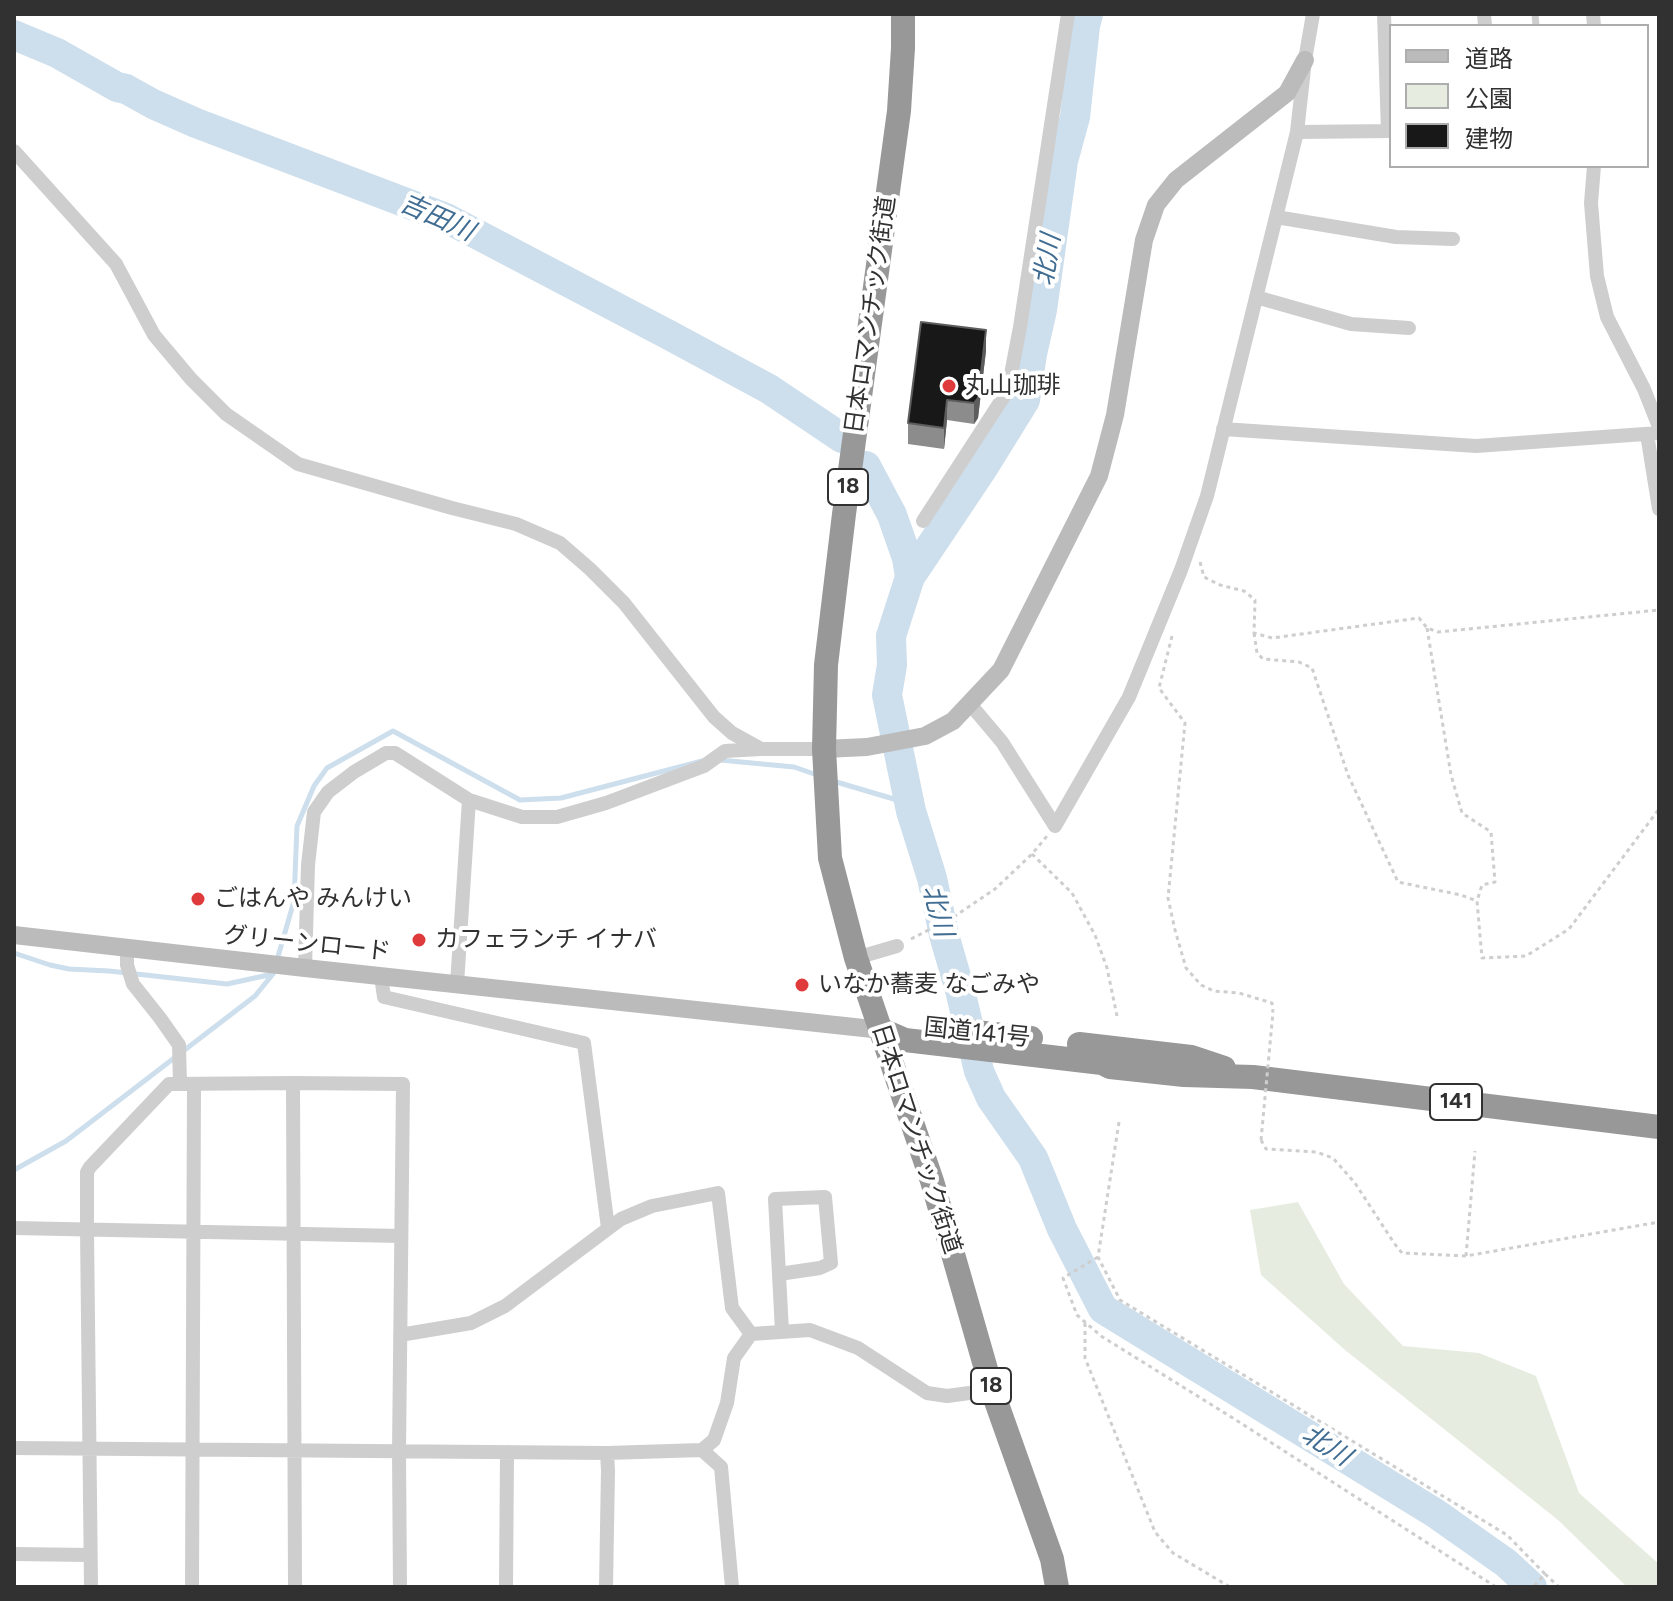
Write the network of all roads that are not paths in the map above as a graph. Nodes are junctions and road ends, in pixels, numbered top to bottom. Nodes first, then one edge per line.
1 (903, 14) edge
2 (1068, 14) edge
3 (1313, 14) edge
4 (1384, 14) edge
5 (1305, 60) junction
6 (1389, 112) edge
7 (1389, 131) edge
8 (1297, 132) junction
9 (14, 151) edge
10 (1594, 168) edge
11 (1276, 217) junction
12 (1453, 239) dead end
13 (1256, 297) junction
14 (1409, 328) dead end
15 (1223, 429) junction
16 (1655, 431) edge
17 (1659, 509) edge
18 (923, 521) dead end
19 (970, 704) junction
20 (761, 749) junction
21 (824, 749) junction
22 (469, 800) junction
23 (14, 935) edge
24 (897, 946) road end
25 (127, 948) junction
26 (856, 958) junction
27 (305, 968) junction
28 (381, 976) junction
29 (457, 984) junction
30 (882, 1030) junction
31 (293, 1083) junction
32 (187, 1084) junction
33 (1659, 1127) edge
34 (14, 1228) edge
35 (608, 1228) junction
36 (87, 1230) junction
37 (194, 1232) junction
38 (294, 1234) junction
39 (401, 1236) junction
40 (779, 1274) junction
41 (782, 1332) junction
42 (751, 1334) junction
43 (400, 1335) junction
44 (992, 1390) junction
45 (89, 1447) junction
46 (14, 1448) edge
47 (193, 1448) junction
48 (294, 1449) junction
49 (702, 1450) junction
50 (399, 1451) junction
51 (507, 1452) junction
52 (607, 1453) junction
53 (14, 1554) edge
54 (90, 1555) junction
55 (91, 1587) edge
56 (192, 1587) edge
57 (295, 1587) edge
58 (400, 1587) edge
59 (506, 1587) edge
60 (606, 1587) edge
61 (732, 1587) edge
62 (1057, 1587) edge

1 - 21 highway, 日本ロマンチック街道 / 18
2 - 18 street
3 - 5 street
4 - 6 street
5 - 8 street
5 - 19 street
7 - 8 street
8 - 11 street
9 - 20 street
10 - 16 street
11 - 12 street
11 - 13 street
13 - 14 street
13 - 15 street
15 - 16 street
15 - 19 street
16 - 17 street
19 - 21 street
20 - 21 street
20 - 22 street
21 - 26 highway, 日本ロマンチック街道 / 18
22 - 27 street
22 - 29 street
23 - 25 street, グリーンロード
24 - 26 street
25 - 27 street, グリーンロード
25 - 32 street
26 - 30 highway, 日本ロマンチック街道 / 18
27 - 28 street, グリーンロード
28 - 29 street, グリーンロード
28 - 35 street
29 - 30 street, グリーンロード
30 - 33 highway, 国道141号 / 141
30 - 44 highway, 日本ロマンチック街道 / 18
31 - 32 street
31 - 38 street
31 - 39 street
32 - 36 street
32 - 37 street
34 - 36 street
35 - 42 street
35 - 43 street
36 - 37 street
36 - 45 street
37 - 38 street
37 - 47 street
38 - 39 street
38 - 48 street
39 - 43 street
40 - 40 street
40 - 41 street
41 - 42 street
41 - 44 street
42 - 49 street
43 - 50 street
44 - 62 highway, 日本ロマンチック街道 / 18
45 - 46 street
45 - 47 street
45 - 54 street
47 - 48 street
47 - 56 street
48 - 50 street
48 - 57 street
49 - 52 street
49 - 61 street
50 - 51 street
50 - 58 street
51 - 52 street
51 - 59 street
52 - 60 street
53 - 54 street
54 - 55 street

